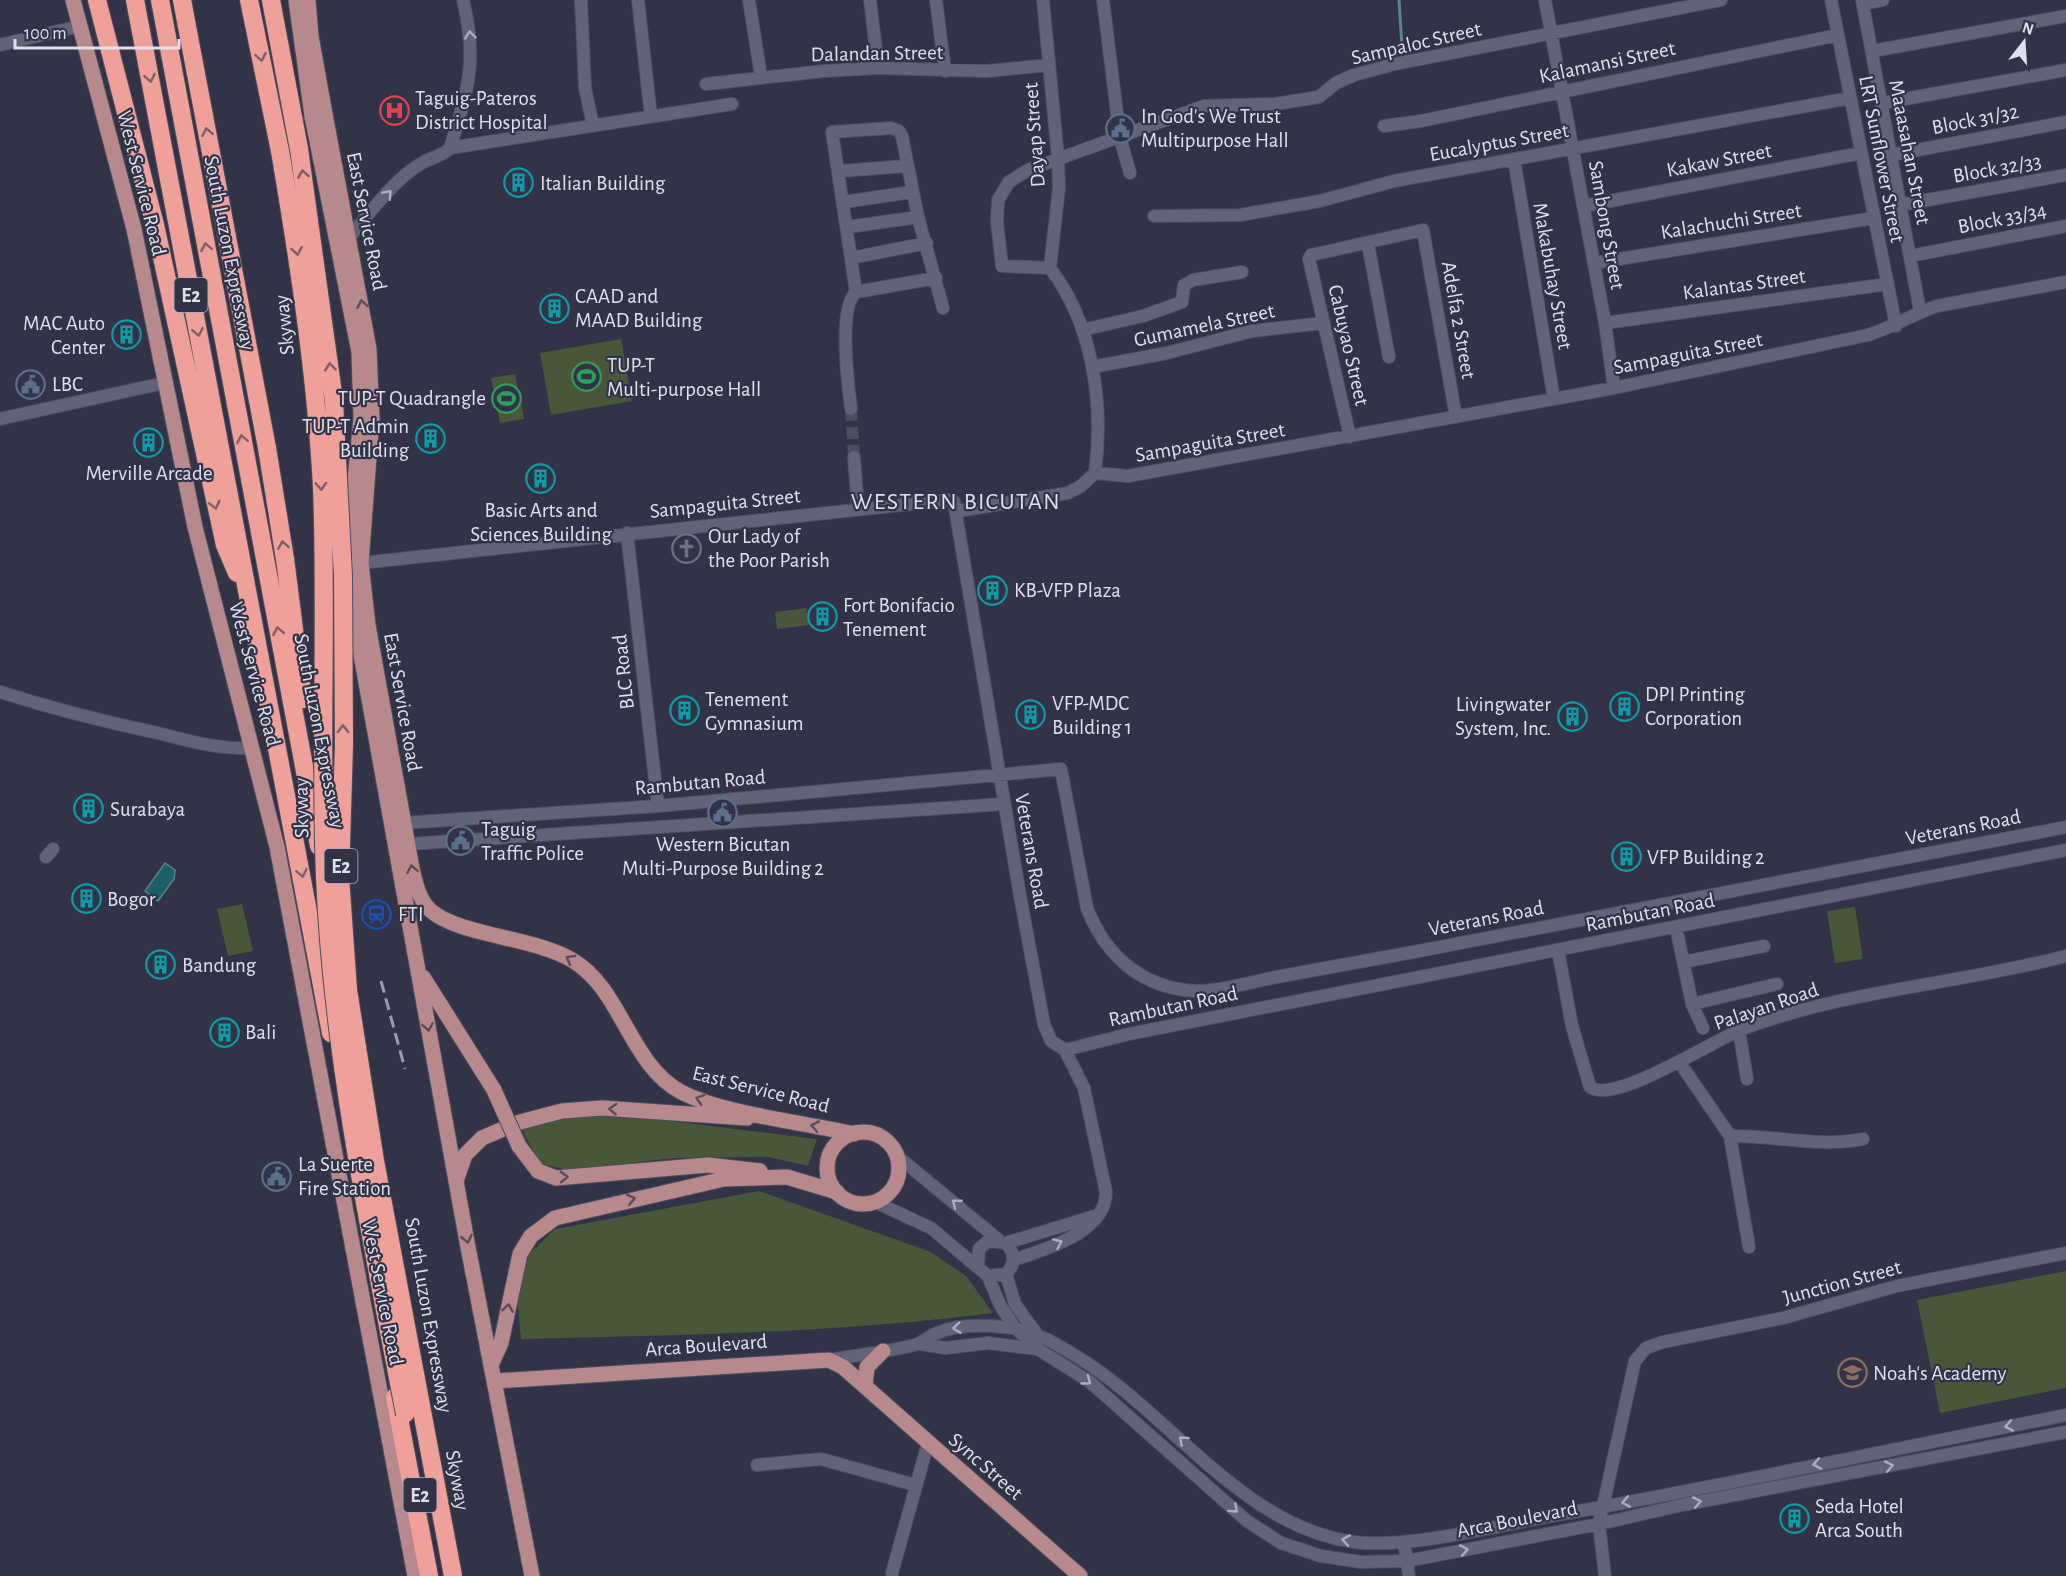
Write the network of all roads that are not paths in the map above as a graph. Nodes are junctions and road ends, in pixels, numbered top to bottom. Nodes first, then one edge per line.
1 (73, 0) edge
2 (96, 0) edge
3 (135, 0) edge
4 (160, 0) edge
5 (182, 0) edge
6 (249, 0) edge
7 (271, 0) edge
8 (296, 0) edge
9 (308, 0) edge
10 (463, 0) edge
11 (580, 0) edge
12 (638, 0) edge
13 (749, 0) edge
14 (870, 0) edge
15 (936, 0) edge
16 (1043, 0) edge
17 (1103, 0) edge
18 (1545, 0) edge
19 (1721, 0) edge
20 (1831, 0) edge
21 (1883, 0) edge
22 (1863, 2) edge
23 (2066, 16) edge
24 (80, 26) junction
25 (1553, 34) junction
26 (1838, 35) junction
27 (305, 38) junction
28 (0, 45) edge
29 (1872, 51) junction
30 (1049, 65) junction
31 (878, 68) junction
32 (2066, 70) edge
33 (945, 71) junction
34 (761, 77) junction
35 (706, 84) dead end
36 (1561, 92) junction
37 (1850, 98) junction
38 (732, 104) dead end
39 (1882, 104) junction
40 (651, 117) junction
41 (2066, 122) edge
42 (592, 125) junction
43 (1384, 126) dead end
44 (1120, 138) junction
45 (450, 148) junction
46 (1574, 149) junction
47 (1861, 153) junction
48 (1891, 155) junction
49 (1058, 158) junction
50 (1514, 159) junction
51 (906, 166) junction
52 (840, 171) junction
53 (1130, 173) dead end
54 (2066, 175) edge
55 (912, 192) junction
56 (844, 202) junction
57 (1900, 205) junction
58 (1584, 206) junction
59 (1154, 216) dead end
60 (918, 217) junction
61 (1874, 218) junction
62 (2066, 226) edge
63 (848, 227) junction
64 (349, 238) junction
65 (927, 243) junction
66 (1368, 244) junction
67 (1910, 256) junction
68 (851, 258) junction
69 (1594, 264) junction
70 (1050, 268) junction
71 (1242, 272) dead end
72 (936, 278) junction
73 (2066, 282) edge
74 (1888, 284) junction
75 (856, 292) junction
76 (943, 308) dead end
77 (1920, 311) junction
78 (1324, 323) junction
79 (1605, 323) junction
80 (1896, 326) junction
81 (1083, 330) junction
82 (1389, 357) dead end
83 (1092, 367) junction
84 (164, 383) junction
85 (1614, 388) junction
86 (1554, 399) junction
87 (851, 409) tunnel mouth
88 (1456, 417) junction
89 (0, 419) edge
90 (1350, 437) junction
91 (854, 457) tunnel mouth
92 (1095, 473) junction
93 (858, 508) junction
94 (958, 511) junction
95 (627, 533) junction
96 (361, 563) junction
97 (248, 589) junction
98 (0, 692) edge
99 (253, 748) junction
100 (1061, 769) joint
101 (1000, 774) junction
102 (1004, 804) junction
103 (658, 806) junction
104 (403, 823) junction
105 (2066, 827) edge
106 (408, 844) junction
107 (2066, 850) edge
108 (328, 895) junction
109 (1676, 927) junction
110 (1764, 946) dead end
111 (1558, 950) junction
112 (2066, 956) edge
113 (1683, 962) junction
114 (418, 970) junction
115 (1777, 984) dead end
116 (1692, 1004) junction
117 (1703, 1028) dead end
118 (1739, 1031) junction
119 (1065, 1050) junction
120 (1680, 1063) junction
121 (1747, 1079) dead end
122 (777, 1119) junction
123 (854, 1134) junction
124 (1730, 1136) junction
125 (1863, 1138) dead end
126 (896, 1155) junction
127 (787, 1177) junction
128 (456, 1182) junction
129 (837, 1192) junction
130 (875, 1202) junction
131 (1096, 1215) junction
132 (1003, 1242) junction
133 (1749, 1247) dead end
134 (2066, 1253) edge
135 (1014, 1260) junction
136 (978, 1266) junction
137 (1006, 1274) junction
138 (988, 1276) junction
139 (1015, 1328) junction
140 (1037, 1334) junction
141 (920, 1344) junction
142 (1038, 1350) junction
143 (883, 1351) junction
144 (829, 1360) junction
145 (492, 1363) junction
146 (495, 1381) junction
147 (865, 1386) junction
148 (2066, 1415) edge
149 (2066, 1432) edge
150 (928, 1443) junction
151 (757, 1465) dead end
152 (915, 1485) junction
153 (1603, 1507) junction
154 (1599, 1524) junction
155 (1404, 1542) junction
156 (1407, 1561) junction
157 (892, 1573) dead end
158 (415, 1576) edge
159 (429, 1576) edge
160 (435, 1576) edge
161 (455, 1576) edge
162 (531, 1576) edge
163 (1080, 1576) edge
164 (1409, 1576) edge
165 (1605, 1576) edge

1 - 24 main road, West Service Road
2 -> 97 highway
3 -> 97 highway, South Luzon Expressway / E2
108 -> 4 highway, South Luzon Expressway / E2
108 -> 5 highway
6 -> 160 highway, Skyway / E2, bridge
161 -> 7 highway, Skyway / E2, bridge
8 - 27 main road, East Service Road
9 - 27 main road, East Service Road
45 -> 10 street
11 - 42 street
12 - 40 street
13 - 34 street
14 - 31 street
15 - 33 street
16 - 30 street, Dayap Street
17 - 44 street
18 - 25 street, Sambong Street
19 - 25 street, Sampaloc Street
20 - 26 street, LRT Sunflower Street
21 - 22 street
22 - 29 street, Maaasahan Street
23 - 29 street
24 - 28 street
24 - 84 main road, West Service Road
25 - 36 street, Sambong Street
25 - 44 street, Sampaloc Street
26 - 36 street, Kalamansi Street
26 - 37 street, LRT Sunflower Street
27 - 64 main road, East Service Road
27 - 114 main road, East Service Road
29 - 39 street, Maaasahan Street
30 - 33 street, Dalandan Street
30 - 49 street, Dayap Street
31 - 33 street, Dalandan Street
31 - 34 street, Dalandan Street
32 - 39 street
34 - 35 street, Dalandan Street
36 - 43 street, Kalamansi Street
36 - 46 street, Sambong Street
37 - 46 street, Eucalyptus Street
37 - 47 street, LRT Sunflower Street
38 - 40 street
39 - 48 street, Maaasahan Street
40 - 42 street
41 - 48 street, Block 31/32
42 - 45 street
44 - 49 street, Sampaloc Street
44 - 53 street
64 -> 45 street
46 - 50 street, Eucalyptus Street
46 - 58 street, Sambong Street
47 - 58 street, Kakaw Street
47 - 61 street, LRT Sunflower Street
48 - 57 street, Maaasahan Street
49 - 70 street, Dayap Street
49 - 70 street, Sampaloc Street
50 - 59 street, Eucalyptus Street
50 - 86 street, Makabuhay Street
51 - 52 street
51 - 52 street
51 - 55 street
52 - 56 street
54 - 57 street, Block 32/33
55 - 56 street
55 - 60 street
56 - 63 street
57 - 67 street, Maaasahan Street
58 - 69 street, Sambong Street
60 - 63 street
60 - 65 street
61 - 69 street, Kalachuchi Street
61 - 74 street, LRT Sunflower Street
62 - 67 street, Block 33/34
63 - 68 street
96 -> 64 main road, East Service Road
65 - 68 street
65 - 72 street
66 - 78 street, Cabuyao Street
66 - 82 street
66 - 88 street, Adelfa 2 Street
67 - 77 street, Maaasahan Street
68 - 75 street
69 - 79 street, Sambong Street
70 - 81 street
71 - 81 street
72 - 75 street
72 - 76 street
73 - 77 street, Sampaguita Street
74 - 79 street, Kalantas Street
74 - 80 street, LRT Sunflower Street
75 - 87 street
77 - 80 street, Sampaguita Street
78 - 83 street, Gumamela Street
78 - 90 street, Cabuyao Street
79 - 85 street, Sambong Street
80 - 85 street, Sampaguita Street
81 - 83 street
83 - 92 street
84 - 89 street
84 - 99 main road, West Service Road
85 - 86 street, Sampaguita Street
86 - 88 street, Sampaguita Street
88 - 90 street, Sampaguita Street
90 - 92 street, Sampaguita Street
91 - 93 street
92 - 94 street
93 - 94 street, Sampaguita Street
93 - 95 street, Sampaguita Street
94 - 101 street, Veterans Road
95 - 96 street, Sampaguita Street
95 - 103 street, BLC Road
96 - 104 main road, East Service Road
97 -> 159 highway, South Luzon Expressway / E2
98 - 99 street
99 - 158 main road, West Service Road
100 - 101 street, Rambutan Road
100 - 105 street, Veterans Road
101 - 102 street, Veterans Road
101 - 103 street, Rambutan Road
102 - 106 street, Rambutan Road
102 - 119 street, Veterans Road
103 - 104 street, Rambutan Road
104 - 106 main road, East Service Road
122 -> 106 main road, East Service Road
107 - 109 street, Rambutan Road
108 - 161 highway, South Luzon Expressway / E2
109 - 111 street, Rambutan Road
109 - 113 street
110 - 113 street
111 - 119 street, Rambutan Road
111 - 120 street, Palayan Road
112 - 118 street, Palayan Road
113 - 116 street
114 -> 127 main road, bridge
114 -> 128 main road, East Service Road
115 - 116 street
116 - 117 street
118 - 120 street, Palayan Road
118 - 121 street
119 - 131 street, Veterans Road
120 - 124 street
123 -> 122 main road, East Service Road
122 -> 128 main road
123 - 126 main road
123 - 129 main road
124 - 125 street
124 - 133 street
126 - 130 main road
132 -> 126 street
127 - 129 main road
145 -> 127 main road
128 -> 145 main road, East Service Road
129 - 130 main road
130 - 136 street
131 - 132 street
135 -> 131 street, Veterans Road
132 - 135 street
132 - 136 street
134 - 153 street, Junction Street
135 - 137 street
136 - 138 street
137 - 138 street
137 - 140 street, Arca Boulevard
138 - 139 street, Arca Boulevard
139 - 140 street, Arca Boulevard
139 -> 141 street, Arca Boulevard
139 - 142 street, Arca Boulevard
155 -> 140 street, Arca Boulevard
141 - 142 street, Arca Boulevard
141 - 143 street, Arca Boulevard
142 -> 156 street, Arca Boulevard
143 - 144 street, Arca Boulevard
143 - 147 main road
144 - 146 main road, Arca Boulevard
144 - 147 main road, Sync Street
145 - 146 main road, East Service Road
146 - 162 main road, East Service Road
147 - 150 main road, Sync Street
148 -> 153 street, Arca Boulevard
154 -> 149 street, Arca Boulevard
150 - 152 street
150 - 163 main road, Sync Street
151 - 152 street
152 - 157 street
153 - 154 street
153 - 155 street, Arca Boulevard
156 -> 154 street, Arca Boulevard
154 - 165 street
155 - 156 street
156 - 164 street

